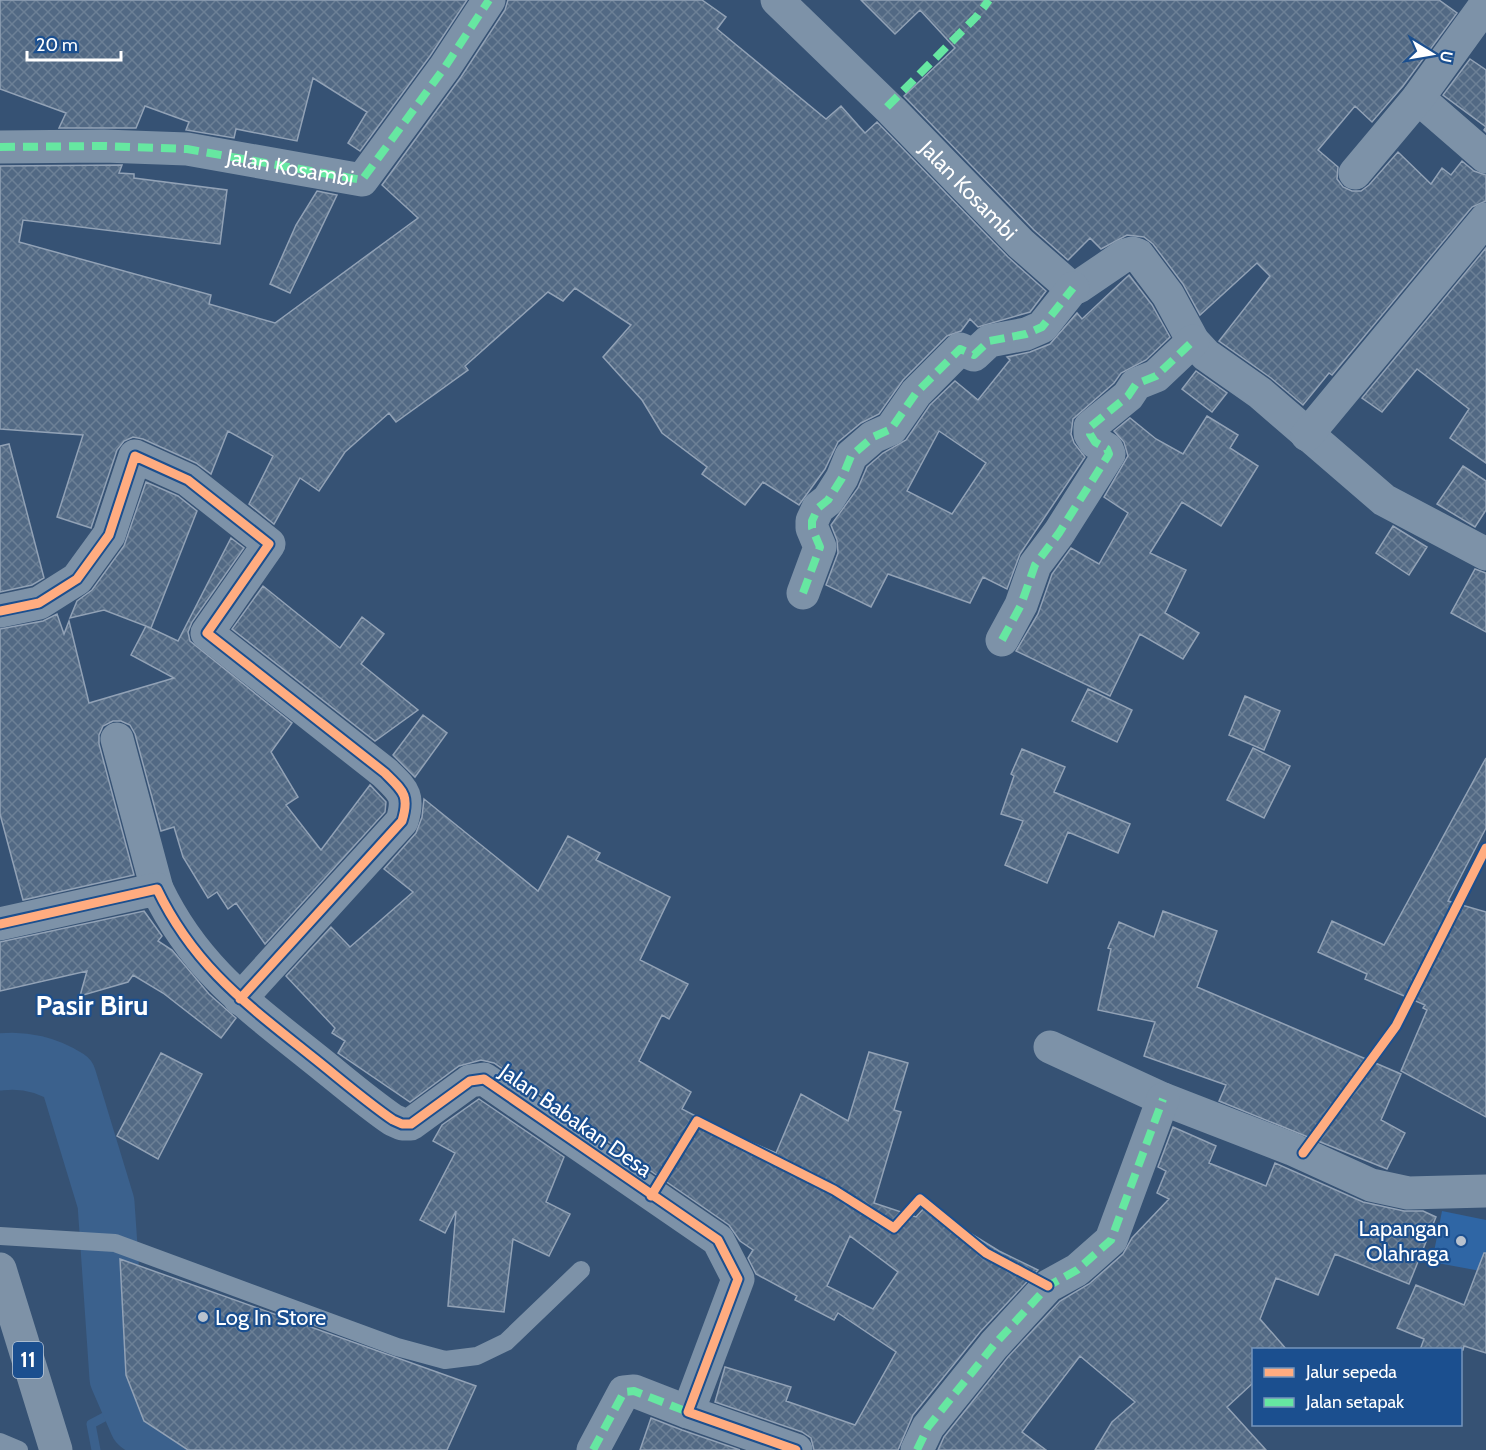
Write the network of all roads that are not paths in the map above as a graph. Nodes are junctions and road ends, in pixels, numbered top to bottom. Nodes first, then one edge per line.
1 (489, 0) edge
2 (777, 0) edge
3 (1486, 4) edge
4 (1418, 98) junction
5 (0, 147) edge
6 (1486, 157) edge
7 (1355, 173) dead end
8 (1486, 219) edge
9 (1073, 288) junction
10 (1193, 341) junction
11 (1307, 435) junction
12 (1486, 553) edge
13 (803, 593) dead end
14 (0, 611) edge
15 (1002, 640) dead end
16 (117, 739) dead end
17 (157, 889) junction
18 (0, 924) edge
19 (240, 999) junction
20 (1050, 1047) dead end
21 (1163, 1099) junction
22 (1486, 1191) edge
23 (0, 1236) edge
24 (0, 1269) edge
25 (581, 1270) dead end
26 (688, 1412) junction
27 (0, 1442) edge
28 (19, 1450) edge
29 (56, 1450) edge
30 (593, 1450) edge
31 (796, 1450) edge
32 (917, 1450) edge

1 - 5 street, Jalan Kosambi
2 - 9 street, Jalan Kosambi
3 - 4 street
4 - 6 street
4 - 7 street
8 - 11 street
9 - 10 street
9 - 13 street
10 - 11 street
10 - 15 street
11 - 12 street
14 - 19 street
16 - 17 street, Jalan Babakan Desa
17 - 18 street
17 - 19 street, Jalan Babakan Desa
19 - 26 street, Jalan Babakan Desa
20 - 21 street
21 - 22 street
21 - 32 street
23 - 25 lane
24 - 29 highway, 11
26 - 30 street
26 - 31 street
27 - 28 lane

